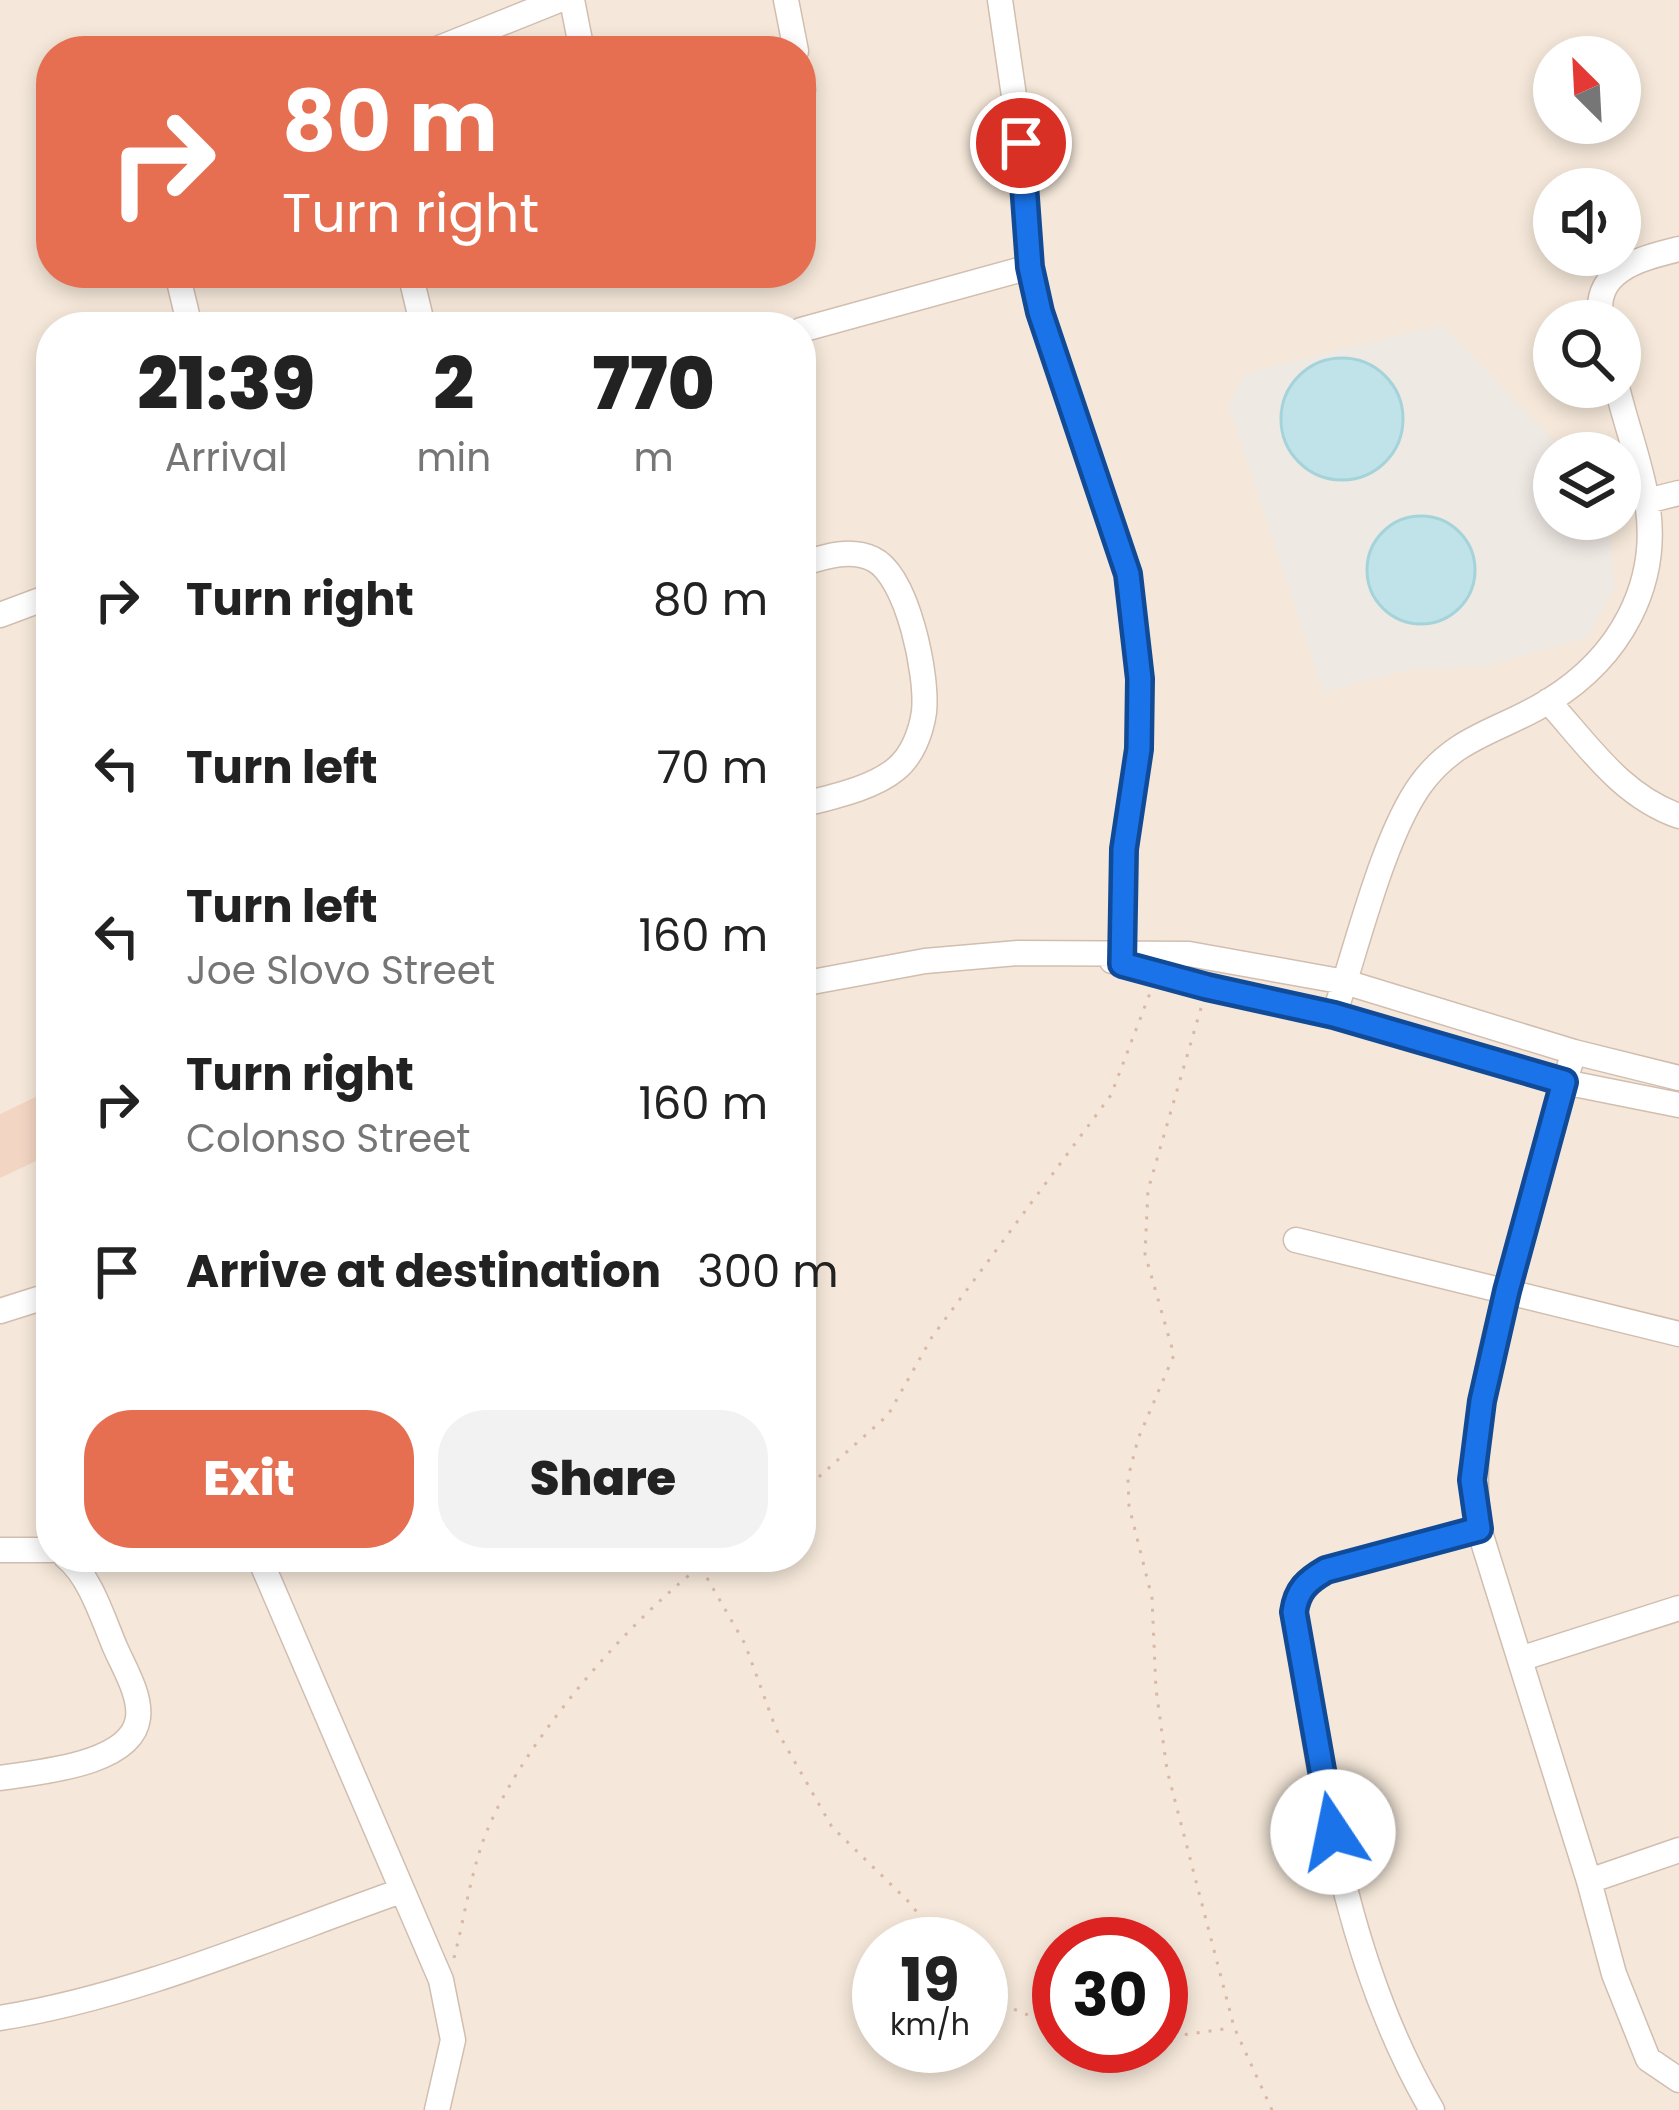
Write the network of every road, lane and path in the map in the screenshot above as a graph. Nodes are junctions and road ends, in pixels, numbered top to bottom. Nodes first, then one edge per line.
1 (559, 0) edge
2 (572, 0) edge
3 (786, 0) edge
4 (1000, 0) edge
5 (469, 36) edge
6 (579, 36) edge
7 (793, 36) edge
8 (1679, 249) edge
9 (1030, 267) junction
10 (1602, 300) edge
11 (816, 326) edge
12 (1623, 408) edge
13 (1679, 493) edge
14 (1647, 501) junction
15 (816, 560) edge
16 (36, 600) edge
17 (2, 609) edge
18 (1549, 701) junction
19 (816, 800) edge
20 (1679, 816) edge
21 (1123, 958) junction
22 (1157, 975) junction
23 (816, 981) edge
24 (1345, 982) junction
25 (1207, 987) junction
26 (1334, 1015) junction
27 (1574, 1052) junction
28 (1679, 1078) edge
29 (1564, 1082) junction
30 (1679, 1105) edge
31 (1296, 1240) dead end
32 (1507, 1291) junction
33 (36, 1300) edge
34 (0, 1311) edge
35 (1679, 1334) edge
36 (816, 1479) edge
37 (1479, 1529) junction
38 (0, 1550) edge
39 (36, 1550) edge
40 (76, 1572) edge
41 (265, 1572) edge
42 (692, 1572) edge
43 (704, 1572) edge
44 (1679, 1608) edge
45 (1520, 1659) junction
46 (0, 1778) edge
47 (1679, 1850) edge
48 (1589, 1880) junction
49 (401, 1891) junction
50 (919, 1917) edge
51 (441, 1980) junction
52 (0, 2018) edge
53 (1234, 2027) junction
54 (1188, 2034) edge
55 (1679, 2080) edge
56 (437, 2110) edge
57 (1272, 2110) edge
58 (1432, 2110) edge

1 - 5 street
2 - 6 street
3 - 7 street
4 - 9 street
8 - 10 street
9 - 11 street
9 - 21 street
12 - 14 street
13 - 14 street
14 - 18 street
15 - 19 street
16 - 17 street
18 - 20 street
18 - 24 street
21 - 22 street
21 - 23 street
21 - 24 street
22 - 25 street
22 - 36 path
24 - 26 street
24 - 27 street
25 - 26 street
25 - 53 path
26 - 29 street
27 - 28 street
27 - 29 street
29 - 30 street
29 - 32 street
31 - 32 street
32 - 35 street
32 - 37 street
33 - 34 street
37 - 45 street
37 - 58 street
38 - 39 street
40 - 46 street
41 - 49 street
42 - 51 path
43 - 50 path
44 - 45 street
45 - 48 street
47 - 48 street
48 - 55 street
49 - 51 street
49 - 52 street
51 - 56 street
53 - 54 path
53 - 57 path

